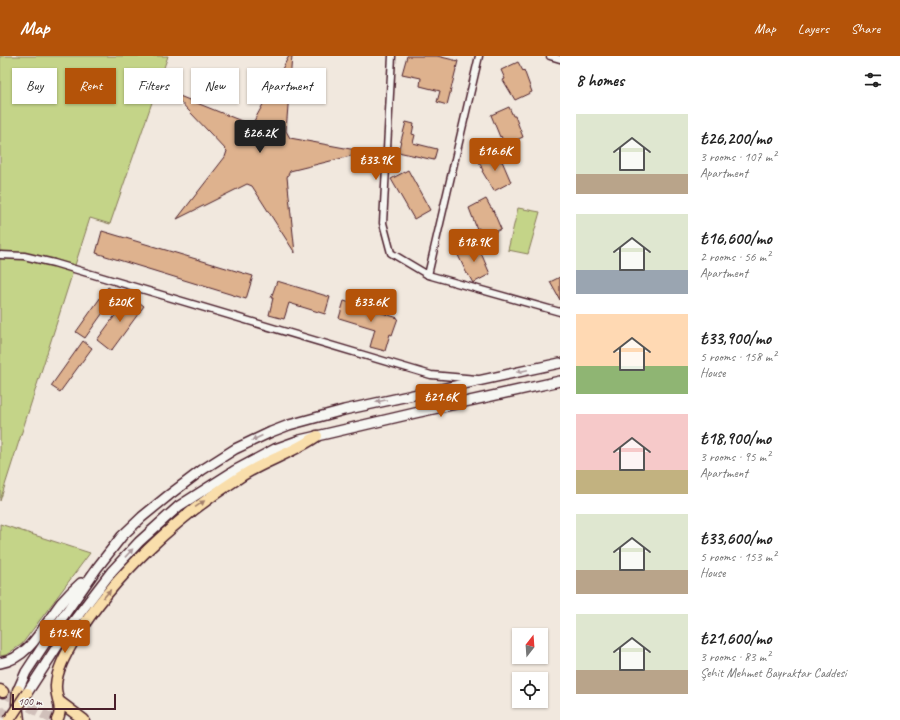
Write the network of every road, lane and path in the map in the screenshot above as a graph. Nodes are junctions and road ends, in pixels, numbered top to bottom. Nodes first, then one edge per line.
1 (392, 56) edge
2 (479, 56) edge
3 (550, 56) edge
4 (560, 59) edge
5 (0, 255) edge
6 (428, 275) junction
7 (560, 312) edge
8 (560, 363) edge
9 (483, 380) junction
10 (560, 381) edge
11 (317, 436) junction
12 (97, 568) junction
13 (0, 663) edge
14 (23, 691) junction
15 (60, 702) junction
16 (17, 719) edge
17 (56, 720) edge
18 (84, 720) edge

1 - 6 street
2 - 6 street
3 - 4 street
5 - 9 street
6 - 7 street
8 -> 9 main road
9 -> 12 main road
10 - 11 main road
14 -> 11 main road
15 -> 11 main road
12 - 13 main road
12 - 14 main road
14 - 16 main road, bridge
15 - 17 main road
15 - 18 main road

